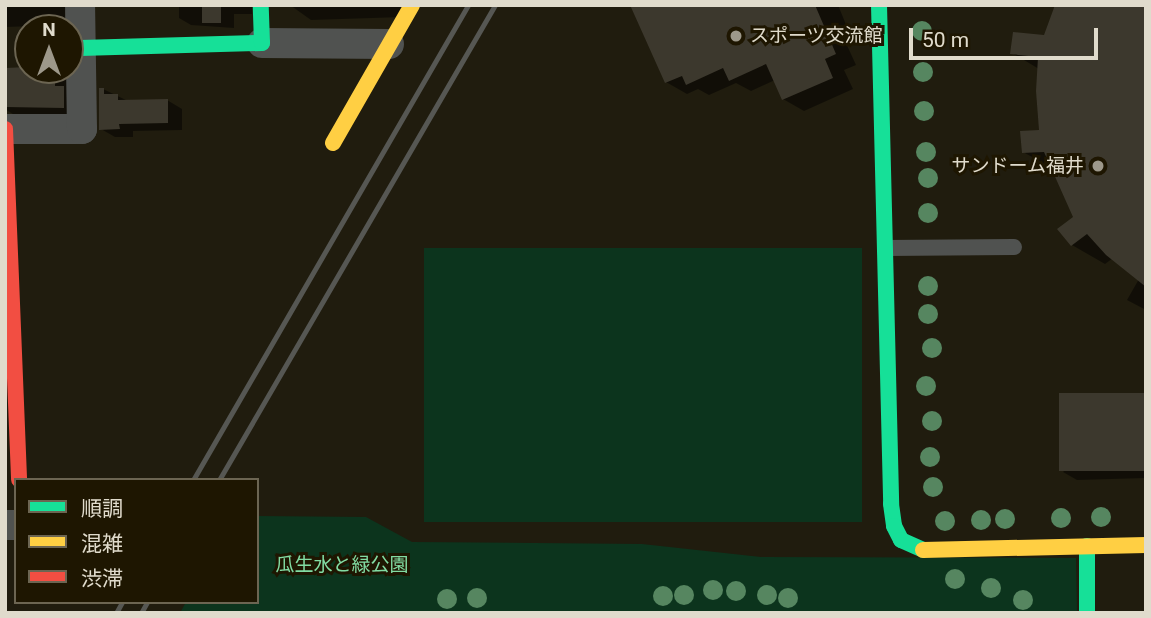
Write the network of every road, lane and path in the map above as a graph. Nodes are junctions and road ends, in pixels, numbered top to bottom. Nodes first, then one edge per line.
1 (261, 5) edge
2 (412, 5) edge
3 (879, 5) edge
4 (262, 43) junction
5 (390, 44) junction
6 (84, 48) edge
7 (80, 84) edge
8 (6, 129) edge
9 (333, 143) dead end
10 (1014, 247) dead end
11 (885, 248) junction
12 (19, 478) edge
13 (1146, 545) edge
14 (1087, 546) junction
15 (1087, 613) edge

1 - 4 street
2 - 5 street
3 - 11 street
4 - 5 street
4 - 6 street
5 - 9 street
7 - 8 street
8 - 12 street
10 - 11 lane
11 - 14 street
13 - 14 street
14 - 15 street

